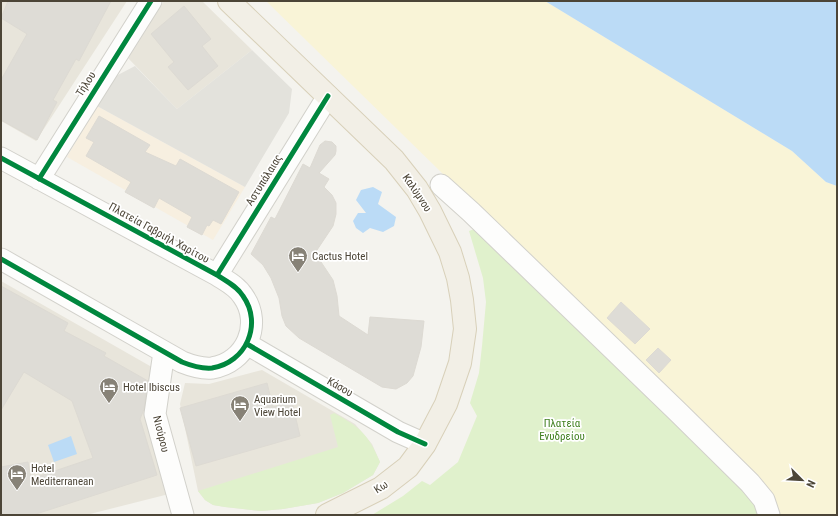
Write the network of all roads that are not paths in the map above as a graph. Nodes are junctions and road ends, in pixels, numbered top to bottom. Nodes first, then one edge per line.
1 (151, 1) edge
2 (229, 1) edge
3 (328, 96) junction
4 (1, 158) edge
5 (39, 179) junction
6 (441, 185) dead end
7 (1, 259) edge
8 (217, 275) junction
9 (247, 344) junction
10 (164, 352) junction
11 (425, 444) junction
12 (183, 515) edge
13 (327, 515) edge
14 (769, 515) edge

1 - 5 street, Τήλου
2 - 3 main road, Καλύμνου
3 - 8 street, Αστυπάλαιας
3 - 11 main road, Καλύμνου
4 - 5 street, Πλατεία Γαβριήλ Χαρίτου
5 - 8 street, Πλατεία Γαβριήλ Χαρίτου
6 - 14 street
7 - 10 street, Πλατεία Γαβριήλ Χαρίτου
8 - 9 street, Πλατεία Γαβριήλ Χαρίτου
9 - 10 street, Πλατεία Γαβριήλ Χαρίτου
9 - 11 street, Κάσου
10 - 12 street, Νισύρου
11 - 13 main road, Κω

